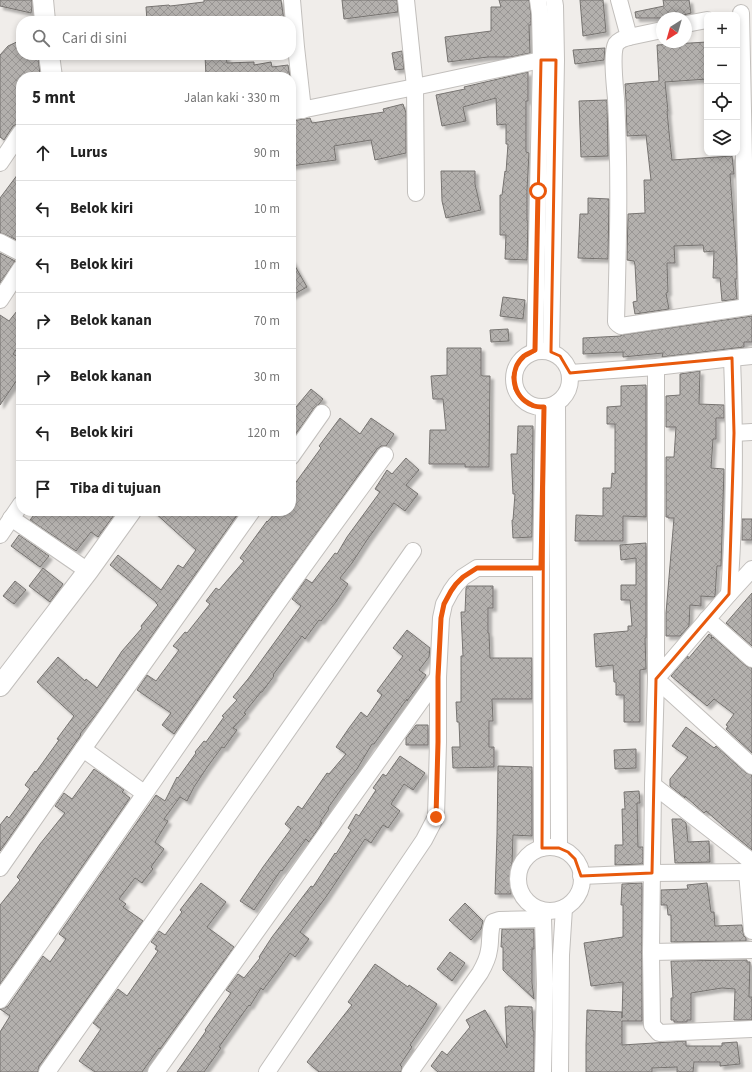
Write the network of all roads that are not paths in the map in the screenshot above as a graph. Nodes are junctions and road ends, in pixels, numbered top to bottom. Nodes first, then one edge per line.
1 (43, 0) edge
2 (292, 0) edge
3 (406, 0) edge
4 (538, 0) edge
5 (554, 0) edge
6 (619, 0) edge
7 (741, 13) edge
8 (45, 16) edge
9 (293, 16) edge
10 (704, 21) edge
11 (692, 23) edge
12 (656, 31) edge
13 (629, 37) junction
14 (296, 47) edge
15 (50, 60) edge
16 (549, 60) junction
17 (51, 72) edge
18 (415, 87) junction
19 (297, 111) edge
20 (16, 139) edge
21 (0, 163) edge
22 (416, 193) dead end
23 (0, 242) edge
24 (16, 251) edge
25 (16, 276) edge
26 (0, 300) edge
27 (750, 306) edge
28 (535, 350) junction
29 (551, 352) junction
30 (752, 356) edge
31 (732, 358) junction
32 (656, 366) junction
33 (570, 373) junction
34 (551, 405) junction
35 (322, 413) dead end
36 (752, 432) edge
37 (734, 433) junction
38 (296, 449) edge
39 (385, 455) dead end
40 (16, 512) edge
41 (127, 516) edge
42 (248, 516) edge
43 (12, 518) junction
44 (0, 535) edge
45 (413, 551) dead end
46 (541, 568) junction
47 (752, 569) edge
48 (88, 571) junction
49 (729, 594) junction
50 (707, 619) junction
51 (752, 659) edge
52 (438, 677) junction
53 (656, 679) junction
54 (0, 686) edge
55 (83, 749) junction
56 (752, 766) edge
57 (653, 785) junction
58 (144, 793) junction
59 (542, 848) junction
60 (559, 848) junction
61 (750, 867) edge
62 (0, 868) edge
63 (652, 873) junction
64 (581, 876) junction
65 (564, 908) junction
66 (541, 914) junction
67 (752, 931) edge
68 (752, 950) edge
69 (651, 952) junction
70 (0, 1000) edge
71 (752, 1029) edge
72 (47, 1072) edge
73 (156, 1072) edge
74 (267, 1072) edge
75 (410, 1072) edge
76 (543, 1072) edge
77 (560, 1072) edge

1 - 8 street
2 - 9 street
3 - 18 street
4 - 16 street
5 - 16 street
6 - 13 street
7 - 27 street
10 - 11 street
12 - 13 street
13 - 27 street
14 - 19 street
15 - 17 street
16 - 18 street
16 - 28 street
16 - 29 street
18 - 19 street
18 - 22 street
20 - 21 street
23 - 24 street
25 - 26 street
28 - 29 street
28 - 34 street
29 - 33 street
30 - 31 street
31 - 32 street
31 - 37 street
32 - 33 street
32 - 53 street
33 - 34 street
34 - 46 street
34 - 60 street
35 - 38 street
36 - 37 street
37 - 49 street
39 - 58 street
40 - 43 street
41 - 48 street
42 - 55 street
43 - 44 street
43 - 48 street
45 - 72 street
46 - 52 street
46 - 59 street
47 - 49 street
48 - 54 street
49 - 50 street
50 - 51 street
50 - 53 street
52 - 73 street
52 - 74 street
53 - 56 street
53 - 57 street
55 - 58 street
55 - 62 street
57 - 61 street
57 - 63 street
58 - 70 street
59 - 60 street
59 - 66 street
60 - 64 street
61 - 63 street
61 - 67 street
63 - 64 street
63 - 69 street
64 - 65 street
65 - 66 street
65 - 77 street
66 - 75 street
66 - 76 street
68 - 69 street
69 - 71 street

